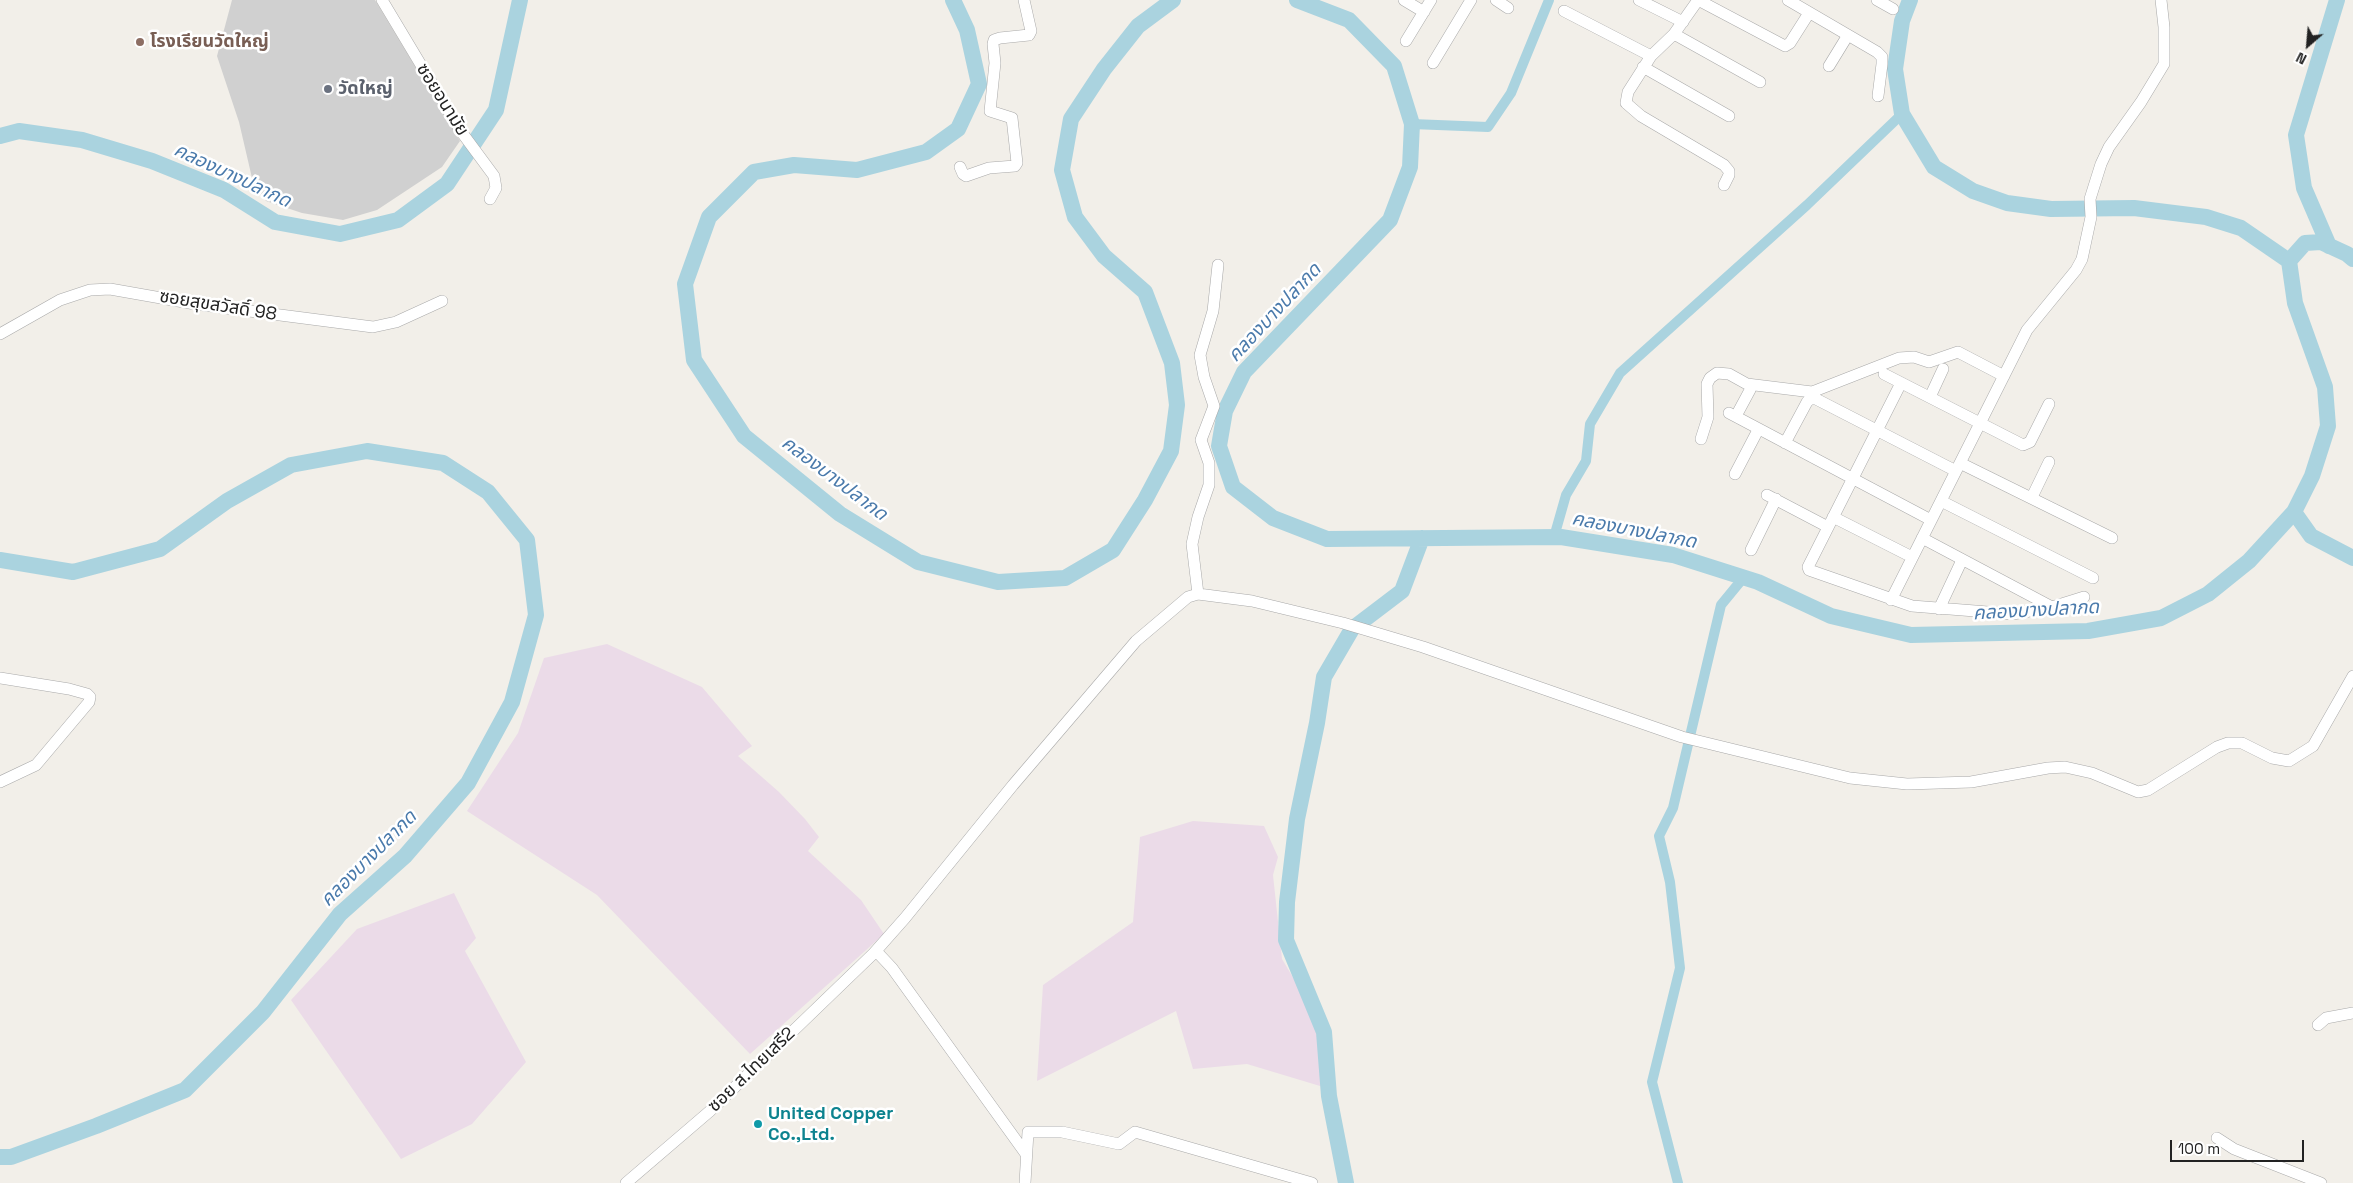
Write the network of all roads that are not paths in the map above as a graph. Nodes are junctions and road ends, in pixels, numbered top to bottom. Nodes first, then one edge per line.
1 (382, 0) edge
2 (1024, 0) edge
3 (1404, 0) edge
4 (1431, 0) edge
5 (1471, 0) edge
6 (1496, 0) edge
7 (1639, 0) edge
8 (1698, 0) edge
9 (1788, 0) edge
10 (1877, 0) edge
11 (2161, 0) edge
12 (1508, 8) dead end
13 (1893, 9) dead end
14 (1564, 11) dead end
15 (1424, 12) junction
16 (1809, 13) junction
17 (1683, 22) junction
18 (1674, 34) junction
19 (1848, 35) junction
20 (1406, 41) dead end
21 (1651, 56) junction
22 (1433, 62) dead end
23 (1829, 66) dead end
24 (1644, 67) junction
25 (1760, 82) dead end
26 (1878, 96) dead end
27 (1729, 116) dead end
28 (960, 168) dead end
29 (1724, 185) dead end
30 (490, 199) dead end
31 (1218, 266) dead end
32 (442, 301) dead end
33 (0, 334) edge
34 (1943, 369) dead end
35 (1884, 374) dead end
36 (2004, 376) junction
37 (1901, 382) junction
38 (1750, 390) dead end
39 (1930, 397) junction
40 (2049, 404) dead end
41 (1980, 423) junction
42 (1758, 430) junction
43 (1878, 430) junction
44 (1701, 439) dead end
45 (1785, 443) junction
46 (2049, 462) dead end
47 (1958, 467) junction
48 (1735, 474) dead end
49 (1853, 478) junction
50 (2032, 498) junction
51 (1941, 501) junction
52 (1931, 520) junction
53 (1831, 522) junction
54 (1922, 538) junction
55 (2112, 538) dead end
56 (1751, 550) dead end
57 (1912, 557) junction
58 (1962, 560) junction
59 (2093, 578) dead end
60 (1198, 594) junction
61 (2084, 597) dead end
62 (1891, 600) junction
63 (2052, 607) junction
64 (1939, 609) junction
65 (2353, 676) edge
66 (0, 678) edge
67 (0, 782) edge
68 (874, 953) junction
69 (2353, 1013) edge
70 (2322, 1022) dead end
71 (2217, 1138) dead end
72 (1026, 1154) junction
73 (626, 1183) edge
74 (1024, 1183) edge
75 (1312, 1183) edge
76 (2321, 1183) edge

1 - 30 street, ซอยอนามัย
2 - 28 street
3 - 15 street
4 - 15 street
5 - 22 street
6 - 12 street
7 - 17 street
8 - 16 street
8 - 17 street
9 - 16 street
10 - 13 street
11 - 36 street
14 - 21 street
15 - 20 street
16 - 19 street
17 - 18 street
18 - 21 street
18 - 25 street
19 - 23 street
19 - 26 street
21 - 24 street
24 - 27 street
24 - 29 street
31 - 60 street
32 - 33 street, ซอยสุขสวัสดิ์ 98
34 - 39 street
35 - 37 street
36 - 41 street
36 - 44 street
37 - 39 street
37 - 43 street
38 - 42 street
39 - 41 street
40 - 41 street
41 - 47 street
42 - 45 street
42 - 48 street
43 - 45 street
43 - 47 street
43 - 49 street
45 - 49 street
46 - 50 street
47 - 50 street
47 - 51 street
49 - 52 street
49 - 53 street
50 - 55 street
51 - 52 street
51 - 59 street
52 - 54 street
53 - 56 street
53 - 57 street
53 - 62 street
54 - 57 street
54 - 58 street
57 - 62 street
58 - 63 street
58 - 64 street
60 - 65 street
60 - 68 street, ซอย ส.ไทยเสรี2
61 - 63 street
62 - 64 street
63 - 64 street
66 - 67 street
68 - 72 street
68 - 73 street, ซอย ส.ไทยเสรี2
69 - 70 street
71 - 76 street
72 - 74 street
72 - 75 street

